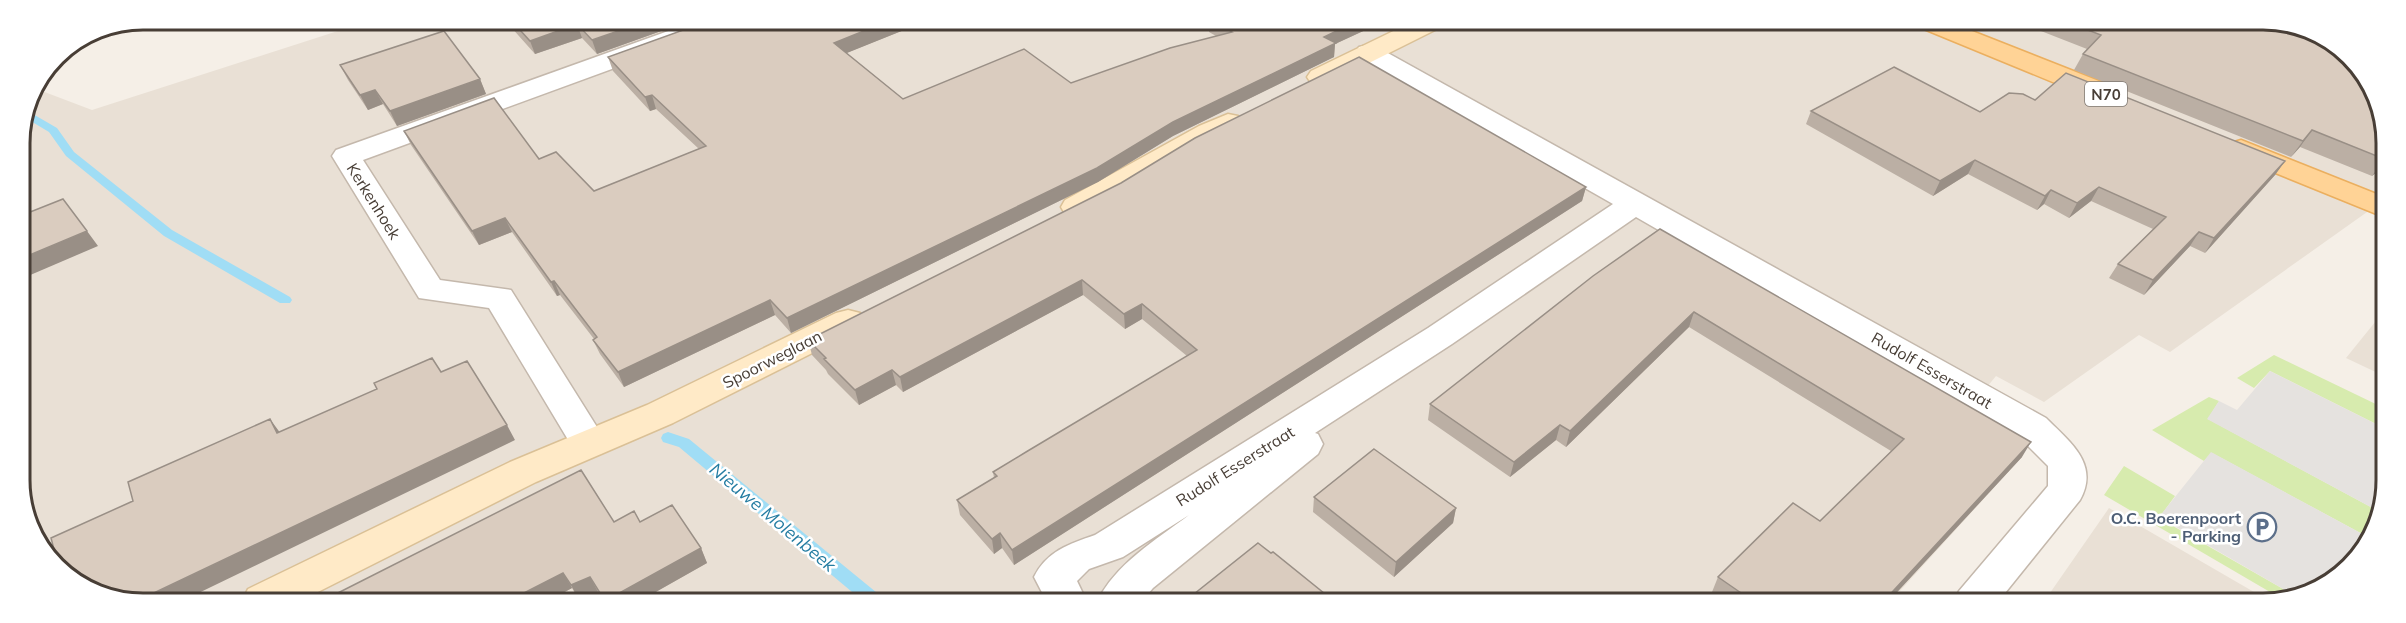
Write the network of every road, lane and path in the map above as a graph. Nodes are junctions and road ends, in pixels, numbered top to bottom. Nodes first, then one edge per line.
1 (695, 30) edge
2 (1415, 30) edge
3 (1948, 30) edge
4 (1368, 53) junction
5 (1297, 88) edge
6 (2123, 101) edge
7 (1256, 108) edge
8 (2211, 137) edge
9 (1636, 203) junction
10 (2376, 205) edge
11 (1046, 222) edge
12 (878, 306) edge
13 (1440, 336) junction
14 (589, 443) junction
15 (278, 593) edge
16 (1062, 593) edge
17 (1125, 593) edge
18 (1981, 593) edge

1 - 14 street, Kerkenhoek
2 - 4 street
3 - 6 main road, N70
4 - 5 street
4 - 9 street, Rudolf Esserstraat
7 - 11 street
8 - 10 main road
9 - 13 street, Rudolf Esserstraat
9 - 18 street, Rudolf Esserstraat
12 - 14 street, Spoorweglaan
13 - 16 street, Rudolf Esserstraat
13 - 17 street, Rudolf Esserstraat
14 - 15 street, Spoorweglaan

